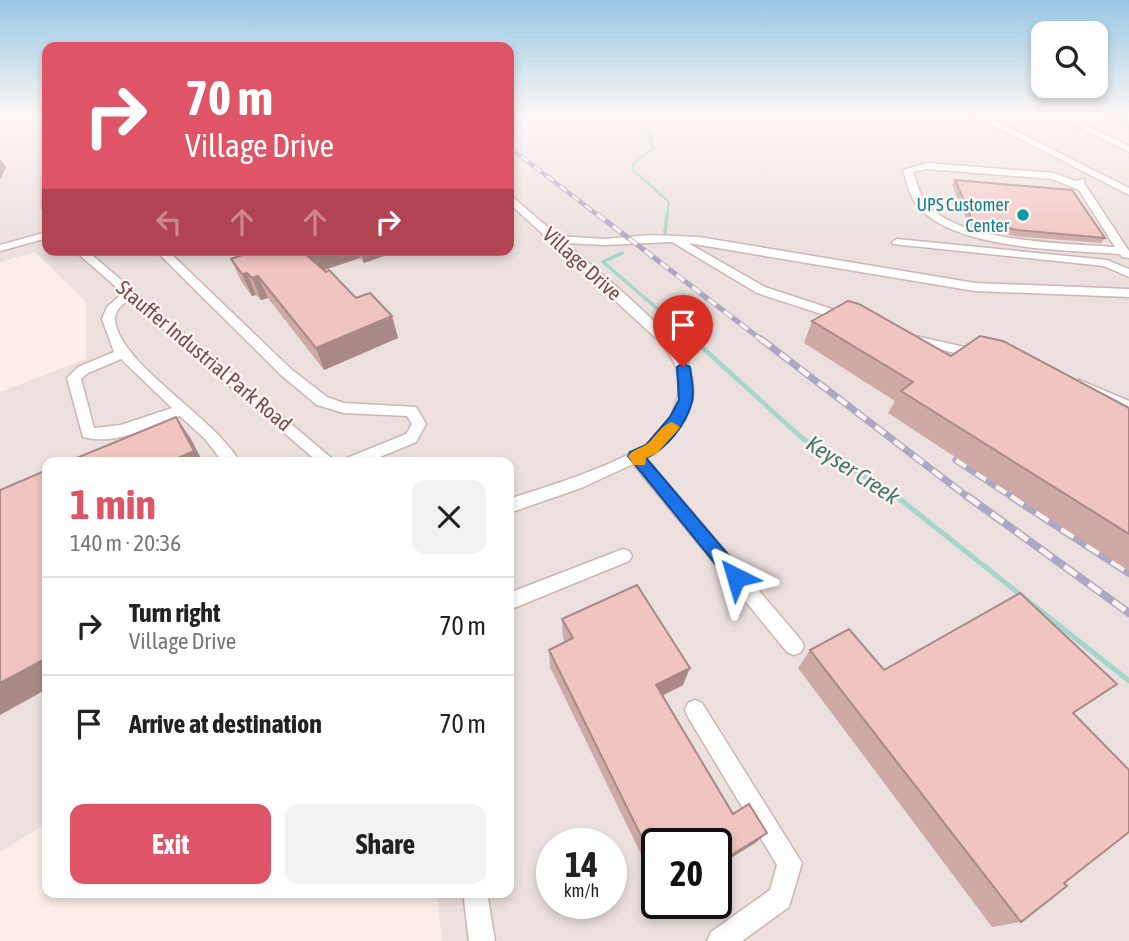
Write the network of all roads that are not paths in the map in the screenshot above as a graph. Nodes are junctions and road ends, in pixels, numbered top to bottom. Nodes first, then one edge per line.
1 (1064, 159) edge
2 (1098, 176) junction
3 (1083, 188) junction
4 (1129, 192) edge
5 (514, 202) edge
6 (42, 235) edge
7 (671, 238) junction
8 (553, 239) junction
9 (604, 242) junction
10 (897, 242) dead end
11 (0, 248) edge
12 (86, 256) edge
13 (166, 256) edge
14 (1126, 256) edge
15 (580, 263) junction
16 (1129, 274) edge
17 (1129, 293) edge
18 (130, 294) junction
19 (861, 323) edge
20 (894, 334) edge
21 (123, 353) junction
22 (988, 356) edge
23 (1066, 381) edge
24 (1129, 407) edge
25 (181, 410) junction
26 (636, 456) junction
27 (228, 457) edge
28 (322, 457) edge
29 (365, 457) edge
30 (514, 504) edge
31 (623, 556) dead end
32 (514, 600) edge
33 (794, 646) dead end
34 (695, 710) dead end
35 (476, 898) edge
36 (482, 941) edge
37 (720, 941) edge

1 - 2 street
2 - 3 street
2 - 4 street
3 - 14 street
3 - 14 street
5 - 8 street, Village Drive
6 - 11 street
7 - 9 street
7 - 17 street
7 - 19 street
8 - 9 street
8 - 15 street, Village Drive
9 - 15 street
10 - 16 street
12 - 18 street, Stauffer Industrial Park Road
13 - 29 street
15 - 26 street, Village Drive
18 - 21 street
18 - 28 street, Stauffer Industrial Park Road
20 - 22 street
21 - 25 street
21 - 25 street
23 - 24 street
25 - 27 street
26 - 30 street, Village Drive
26 - 33 street
31 - 32 street
34 - 37 street
35 - 36 street

